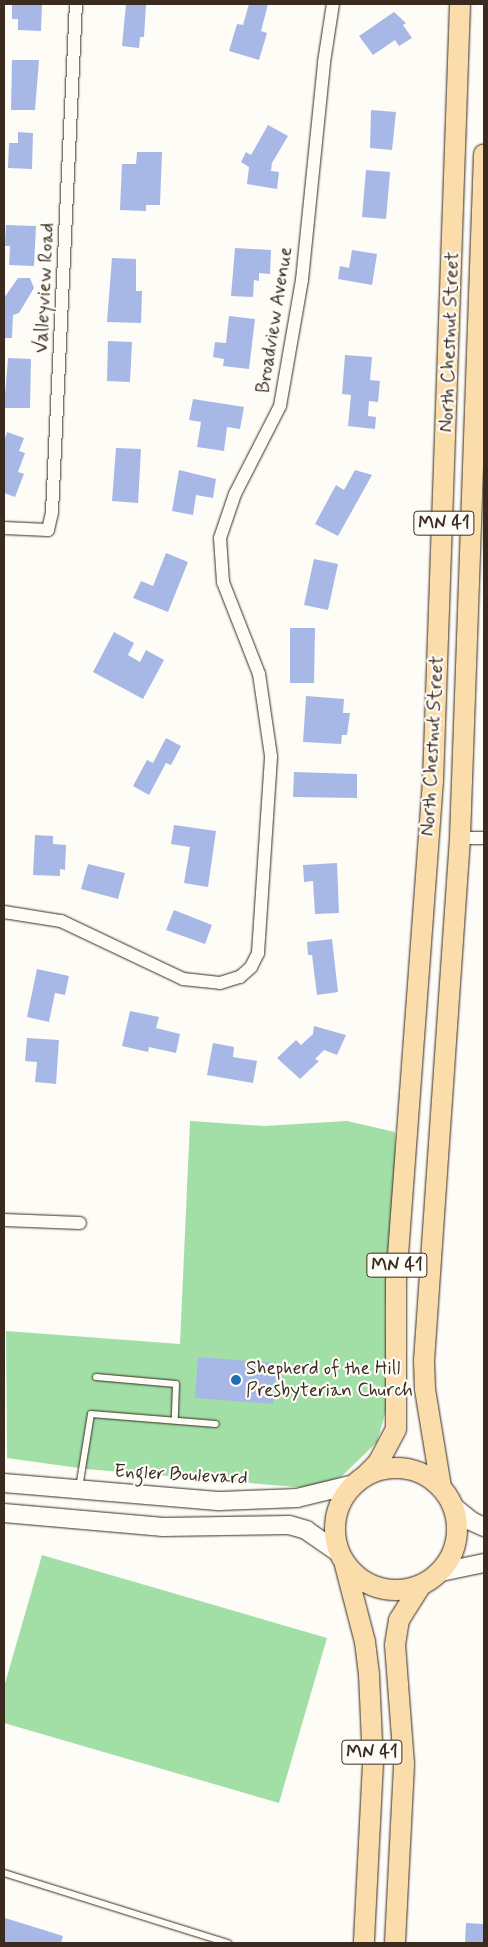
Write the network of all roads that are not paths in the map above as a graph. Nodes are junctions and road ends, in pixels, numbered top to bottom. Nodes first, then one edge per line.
1 (76, 4) edge
2 (334, 4) edge
3 (460, 4) edge
4 (484, 154) edge
5 (4, 528) edge
6 (460, 838) junction
7 (484, 838) edge
8 (4, 912) edge
9 (4, 1220) edge
10 (80, 1223) dead end
11 (96, 1377) dead end
12 (175, 1419) junction
13 (216, 1424) dead end
14 (359, 1481) junction
15 (4, 1483) edge
16 (441, 1487) junction
17 (79, 1490) junction
18 (454, 1507) junction
19 (4, 1513) edge
20 (484, 1527) edge
21 (342, 1558) junction
22 (484, 1563) edge
23 (441, 1572) junction
24 (422, 1585) junction
25 (4, 1872) edge
26 (228, 1943) edge
27 (364, 1943) edge
28 (395, 1943) edge

1 - 5 street, Valleyview Road
2 - 8 street, Broadview Avenue
3 - 14 main road, North Chestnut Street / MN 41
4 - 6 main road, North Chestnut Street / MN 41
6 - 7 street
6 - 16 main road, North Chestnut Street / MN 41
9 - 10 street
11 - 12 lane
12 - 13 lane
12 - 17 lane
14 - 16 main road, MN 41
14 - 17 main road, Engler Boulevard
14 - 21 main road, MN 41
15 - 17 main road, Engler Boulevard
16 - 18 main road, MN 41
18 - 20 main road
18 - 23 main road, MN 41
19 - 21 main road
21 - 24 main road, MN 41
21 - 27 main road, MN 41
22 - 23 main road
23 - 24 main road, MN 41
24 - 28 main road, MN 41
25 - 26 lane

